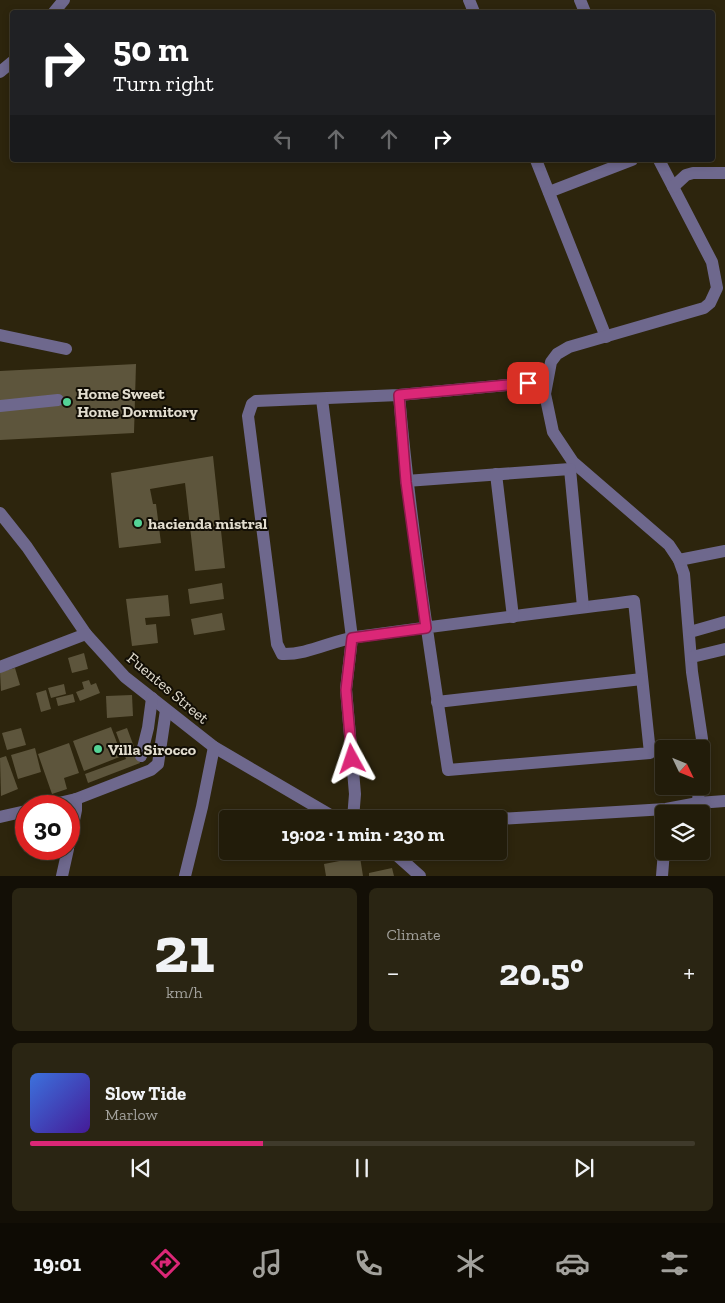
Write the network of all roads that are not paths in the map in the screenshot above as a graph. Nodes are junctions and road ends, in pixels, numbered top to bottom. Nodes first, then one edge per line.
1 (64, 0) edge
2 (56, 10) edge
3 (10, 64) edge
4 (0, 72) edge
5 (537, 162) edge
6 (627, 162) edge
7 (660, 162) edge
8 (725, 173) edge
9 (673, 187) junction
10 (549, 192) junction
11 (0, 335) edge
12 (606, 337) junction
13 (66, 349) dead end
14 (528, 383) dead end
15 (399, 395) junction
16 (322, 399) junction
17 (58, 400) dead end
18 (0, 406) edge
19 (496, 474) junction
20 (406, 482) junction
21 (0, 513) edge
22 (725, 551) edge
23 (679, 560) junction
24 (583, 607) junction
25 (513, 617) junction
26 (725, 622) edge
27 (426, 628) junction
28 (690, 632) junction
29 (86, 634) junction
30 (352, 638) junction
31 (725, 649) edge
32 (692, 657) junction
33 (0, 667) edge
34 (642, 679) junction
35 (152, 698) junction
36 (437, 702) junction
37 (166, 710) junction
38 (702, 740) edge
39 (214, 747) junction
40 (141, 756) dead end
41 (698, 795) edge
42 (80, 797) edge
43 (725, 801) edge
44 (698, 803) junction
45 (690, 805) edge
46 (322, 810) edge
47 (354, 810) edge
48 (655, 812) edge
49 (15, 814) edge
50 (0, 817) edge
51 (507, 819) edge
52 (65, 860) edge
53 (402, 860) edge
54 (663, 860) edge
55 (62, 876) edge
56 (185, 876) edge
57 (420, 876) edge
58 (662, 876) edge

1 - 2 street
3 - 4 street
5 - 10 street
6 - 10 street
7 - 9 street
8 - 9 street
9 - 12 street
10 - 12 street
11 - 13 street
12 - 23 street
14 - 15 street
15 - 16 street
15 - 20 street
16 - 30 street
16 - 30 street
17 - 18 street
19 - 20 street
19 - 24 street
19 - 25 street
20 - 27 street
21 - 29 street, Fuentes Street
22 - 23 street
23 - 28 street
24 - 25 street
24 - 34 street
25 - 27 street
26 - 28 street
27 - 30 street
27 - 36 street
28 - 32 street
29 - 33 street
29 - 35 street, Fuentes Street
30 - 47 street
31 - 32 street
32 - 38 street
34 - 36 street
34 - 36 street
35 - 37 street, Fuentes Street
35 - 40 street
37 - 39 street, Fuentes Street
37 - 42 street
39 - 46 street, Fuentes Street
39 - 56 street
41 - 44 street
43 - 44 street
44 - 45 street
48 - 51 street
49 - 50 street
52 - 55 street
53 - 57 street
54 - 58 street

